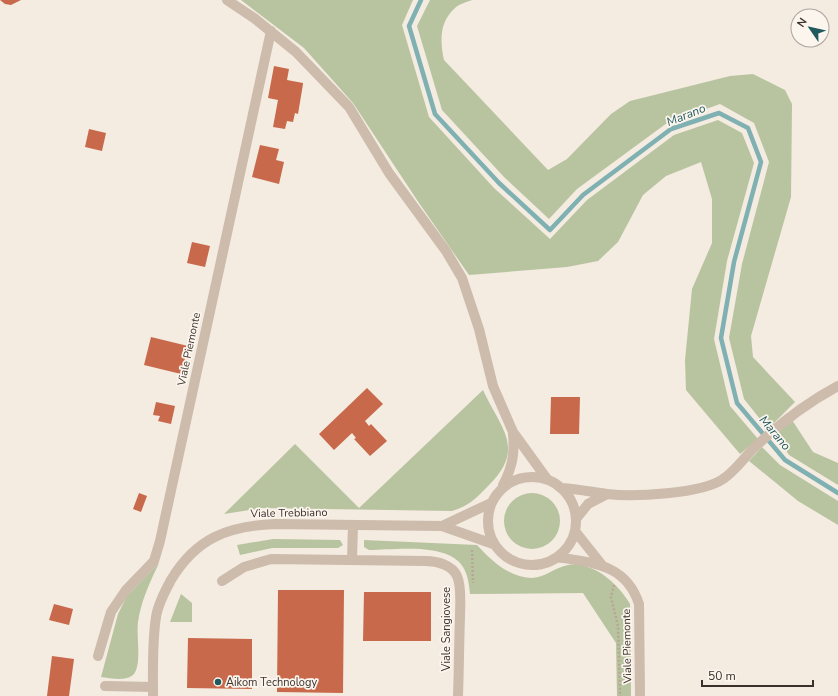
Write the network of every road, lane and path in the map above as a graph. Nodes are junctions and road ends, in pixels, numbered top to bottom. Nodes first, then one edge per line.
1 (227, 0) edge
2 (271, 31) junction
3 (838, 386) edge
4 (513, 432) junction
5 (547, 479) junction
6 (562, 488) junction
7 (501, 489) junction
8 (607, 494) junction
9 (491, 503) junction
10 (576, 519) junction
11 (353, 525) junction
12 (442, 526) junction
13 (575, 531) junction
14 (472, 535) junction
15 (493, 544) junction
16 (557, 558) junction
17 (352, 560) junction
18 (602, 565) junction
19 (620, 576) junction
20 (222, 581) dead end
21 (460, 598) junction
22 (98, 656) dead end
23 (105, 686) dead end
24 (153, 692) edge
25 (458, 696) edge
26 (620, 696) edge
27 (640, 696) edge

1 - 2 street
2 - 4 street
2 - 22 street, Viale Piemonte
3 - 8 street
4 - 5 street
4 - 7 street
5 - 6 street
5 - 7 street
6 - 8 street
6 - 10 street
7 - 9 street
8 - 10 street
9 - 12 street, Viale Trebbiano
9 - 15 street
10 - 13 street
11 - 12 street, Viale Trebbiano
11 - 17 street
11 - 24 street, Viale Trebbiano
12 - 14 street, Viale Trebbiano
13 - 16 street
13 - 18 street, Viale Piemonte
14 - 15 street, Viale Trebbiano
14 - 21 path
15 - 16 street
16 - 18 street, Viale Piemonte
17 - 20 street, Viale Sangiovese
17 - 21 street, Viale Sangiovese
18 - 19 street, Viale Piemonte
19 - 26 path
19 - 27 street, Viale Piemonte
21 - 25 street, Viale Sangiovese
23 - 24 street, Viale Trebbiano

